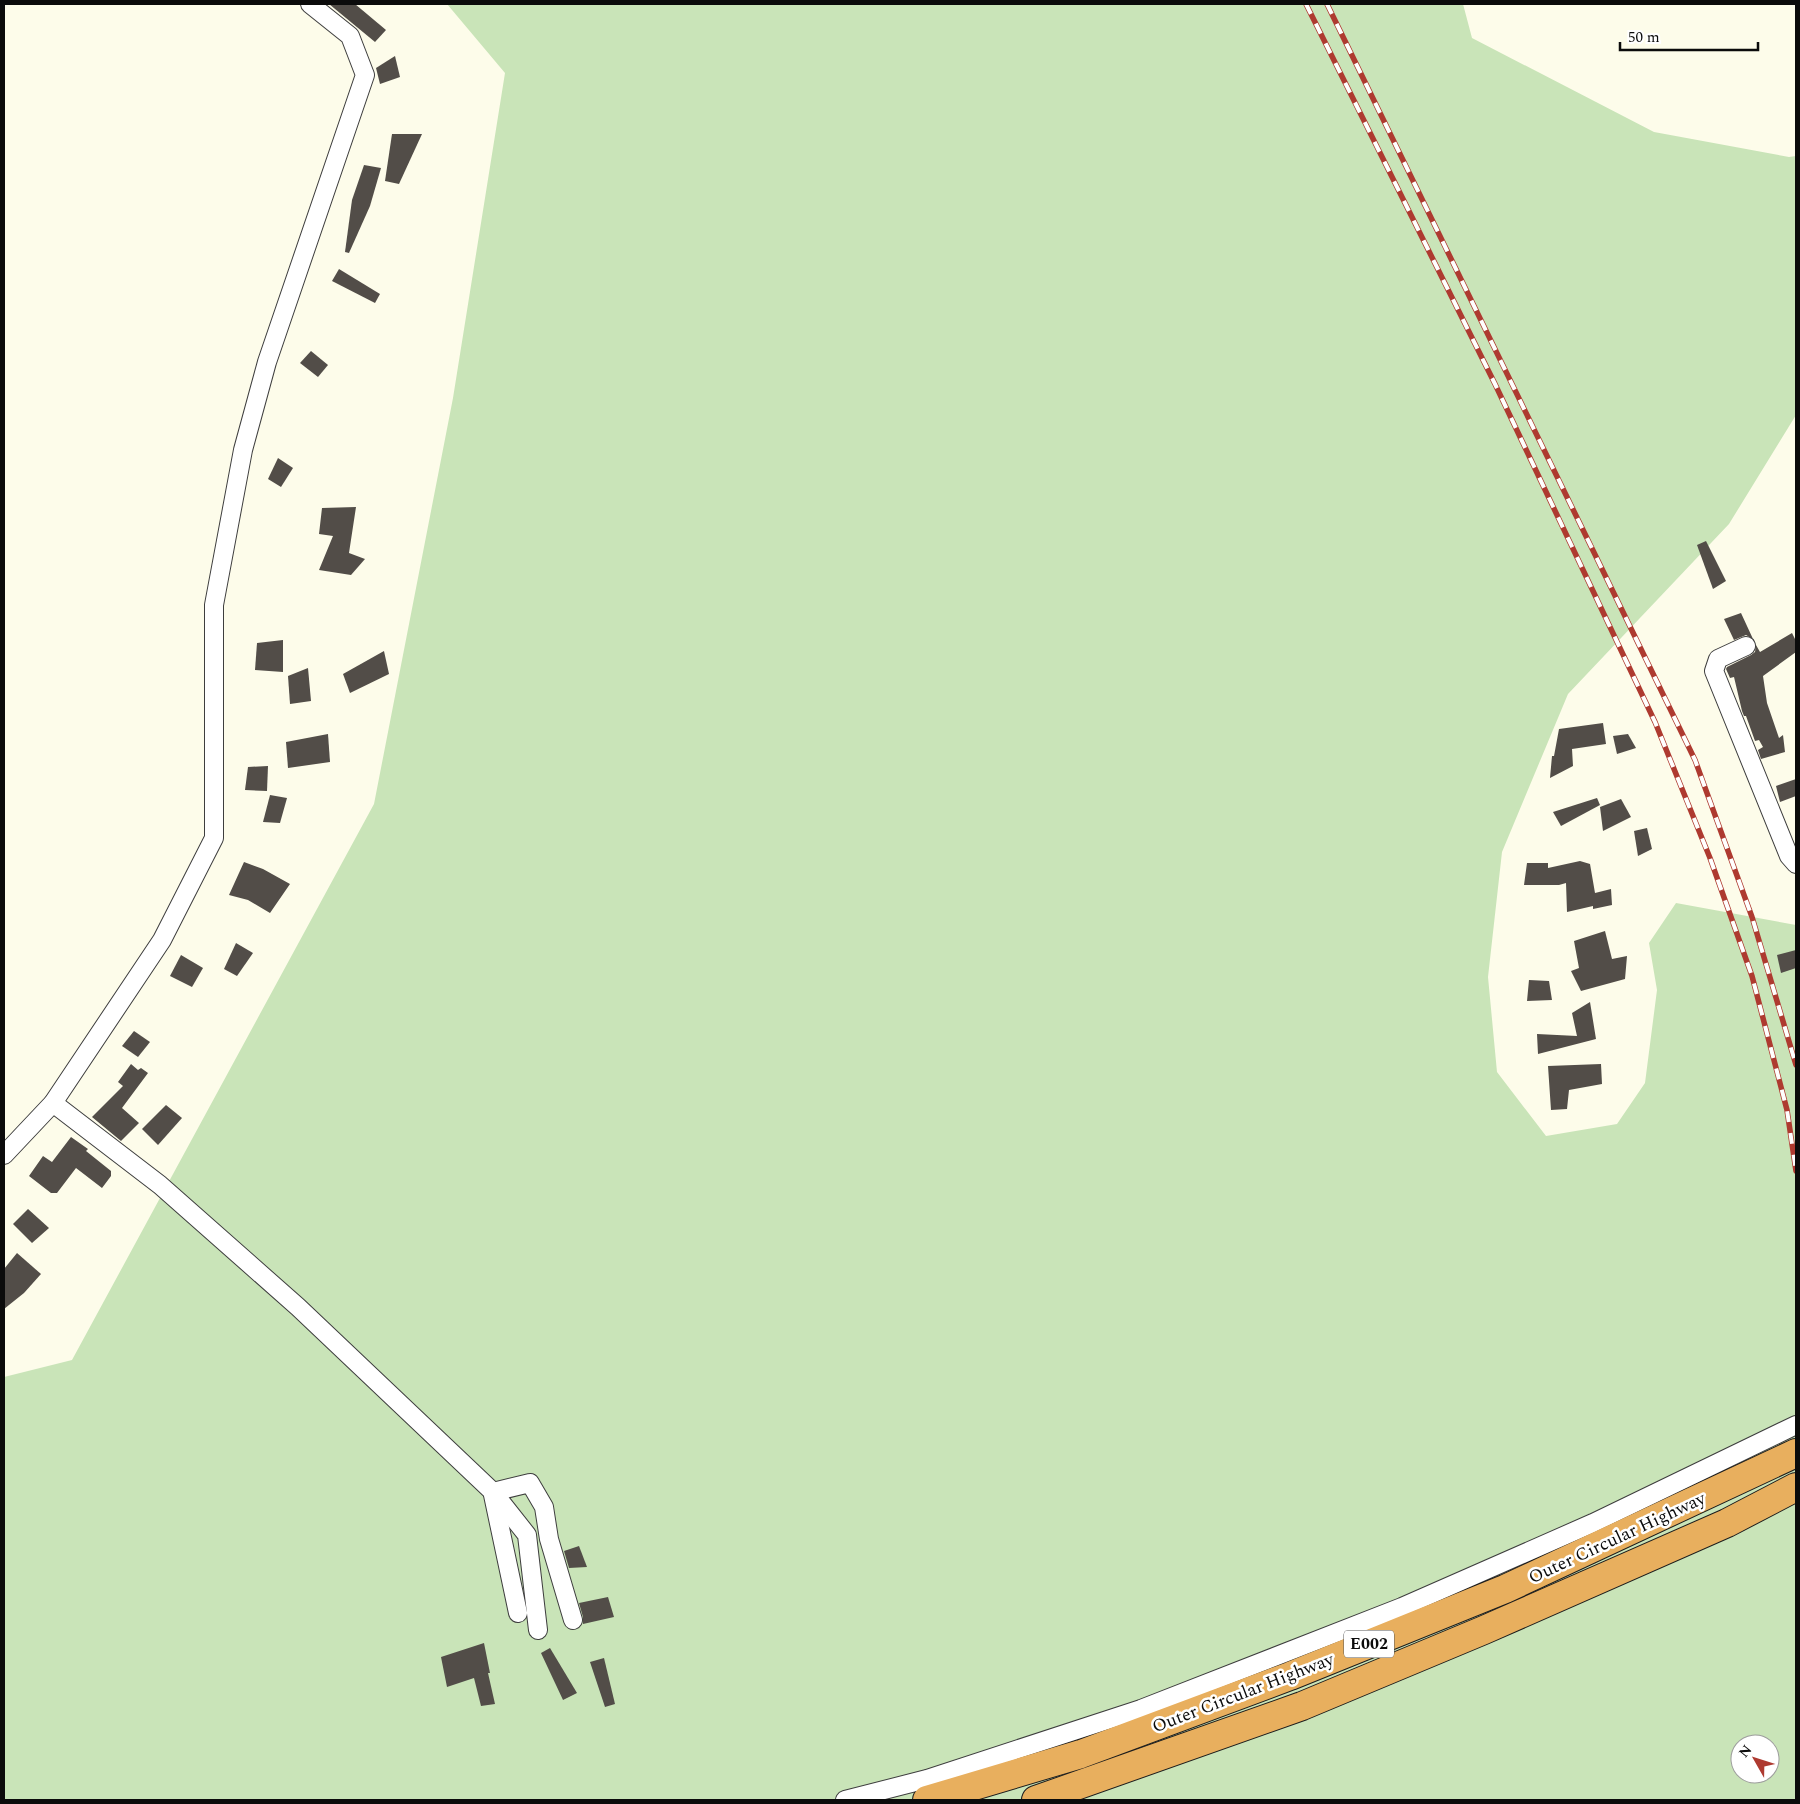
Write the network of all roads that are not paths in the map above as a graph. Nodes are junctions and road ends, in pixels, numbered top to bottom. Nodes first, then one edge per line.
1 (310, 4) edge
2 (1746, 646) dead end
3 (1796, 864) edge
4 (53, 1103) junction
5 (4, 1155) edge
6 (1796, 1425) edge
7 (1796, 1453) edge
8 (1796, 1487) edge
9 (493, 1492) junction
10 (518, 1613) dead end
11 (573, 1620) dead end
12 (538, 1630) dead end
13 (844, 1800) edge
14 (927, 1800) edge
15 (1036, 1800) edge

1 - 4 street
2 - 3 street
4 - 5 street
4 - 9 street
6 - 13 street
7 - 14 highway, Outer Circular Highway / E002
8 - 15 highway, Outer Circular Highway / E002
9 - 10 street
9 - 11 street
9 - 12 street

